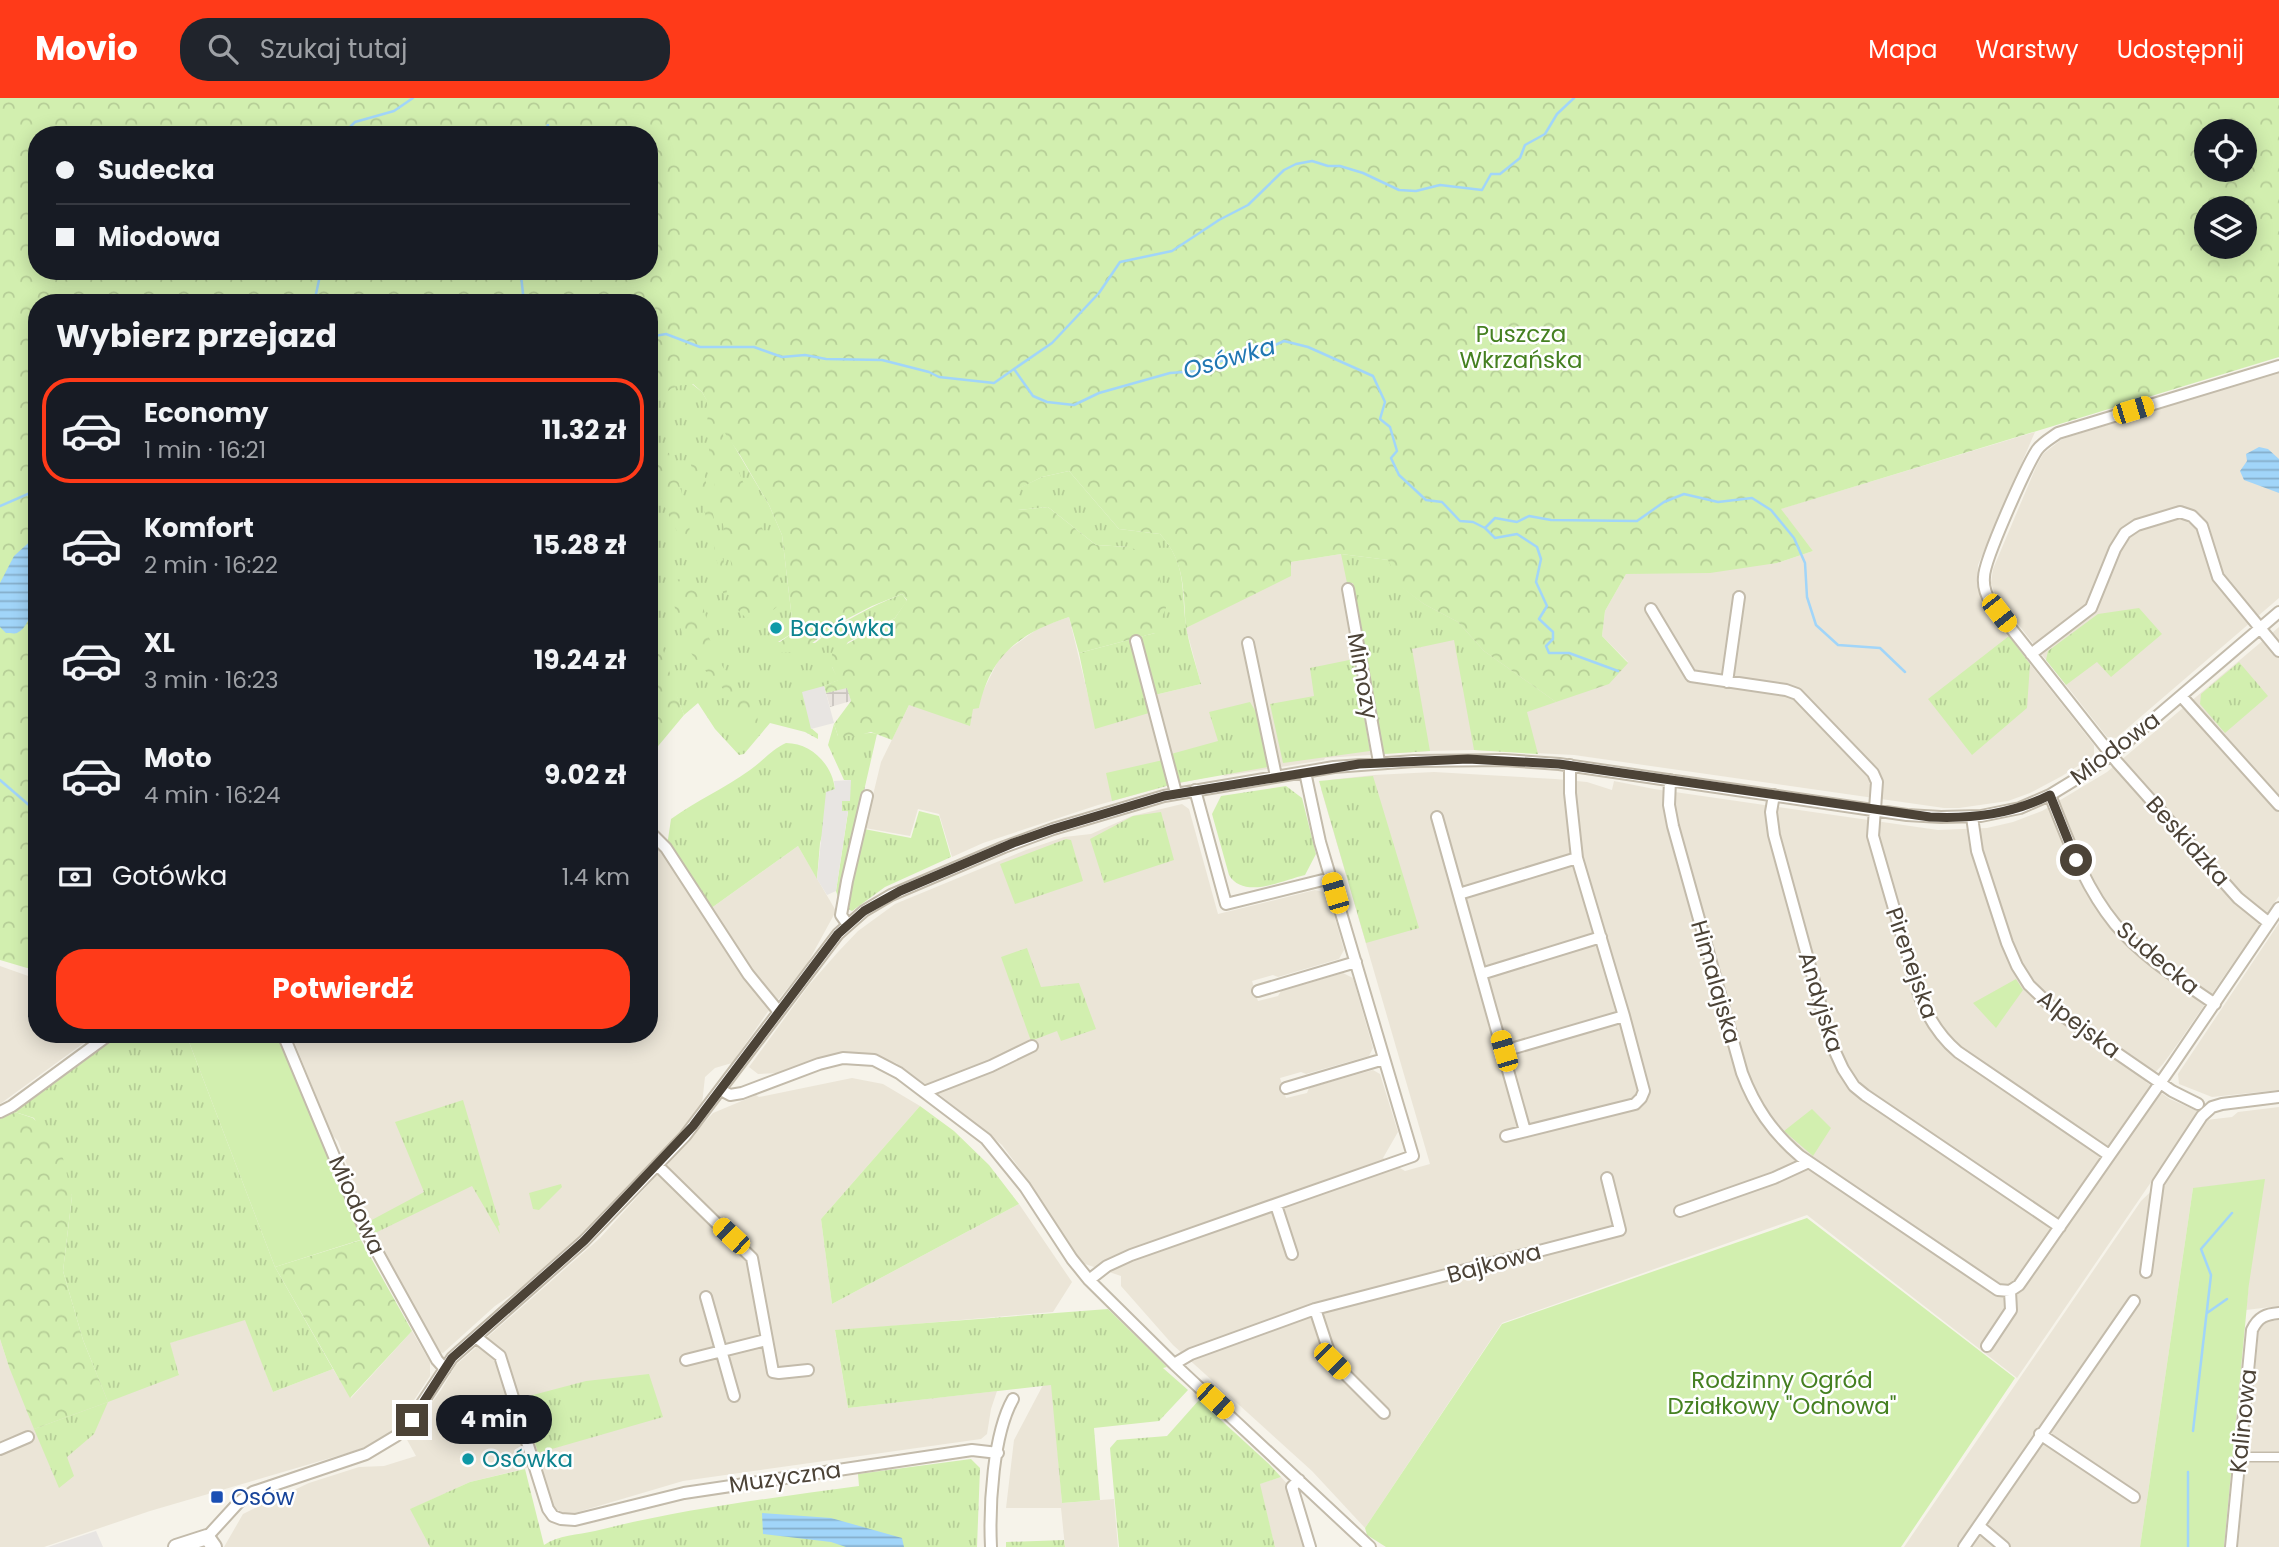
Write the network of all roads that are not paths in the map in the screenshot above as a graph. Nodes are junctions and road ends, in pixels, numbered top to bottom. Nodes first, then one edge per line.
1 (2279, 366) edge
2 (1348, 589) dead end
3 (1739, 597) dead end
4 (1651, 610) dead end
5 (2279, 612) edge
6 (2260, 628) junction
7 (1136, 641) dead end
8 (1248, 643) dead end
9 (2279, 651) edge
10 (1152, 653) dead end
11 (2031, 654) junction
12 (1140, 657) junction
13 (1727, 682) junction
14 (2181, 696) junction
15 (2112, 755) junction
16 (1379, 762) junction
17 (1570, 765) junction
18 (1305, 772) junction
19 (1276, 776) junction
20 (1670, 780) junction
21 (1195, 790) junction
22 (1176, 793) junction
23 (1774, 795) junction
24 (2050, 795) junction
25 (867, 796) dead end
26 (2279, 805) edge
27 (1874, 810) junction
28 (1437, 817) dead end
29 (1972, 817) junction
30 (658, 840) edge
31 (1577, 858) junction
32 (1331, 878) junction
33 (1459, 894) junction
34 (2279, 908) edge
35 (2269, 923) junction
36 (848, 925) junction
37 (1601, 937) junction
38 (1356, 962) junction
39 (1481, 974) junction
40 (1258, 991) dead end
41 (2216, 1004) junction
42 (779, 1012) junction
43 (1624, 1016) junction
44 (98, 1043) edge
45 (287, 1043) edge
46 (1032, 1046) dead end
47 (1504, 1051) junction
48 (1384, 1059) junction
49 (2161, 1083) junction
50 (1286, 1087) dead end
51 (721, 1090) junction
52 (925, 1091) junction
53 (2279, 1097) edge
54 (2198, 1104) joint
55 (2212, 1107) junction
56 (0, 1112) edge
57 (1525, 1131) junction
58 (1506, 1136) dead end
59 (2109, 1155) junction
60 (659, 1158) junction
61 (1809, 1162) junction
62 (1607, 1178) dead end
63 (1276, 1205) junction
64 (1681, 1211) dead end
65 (2060, 1227) junction
66 (1293, 1254) dead end
67 (2146, 1272) dead end
68 (1089, 1280) junction
69 (2010, 1291) junction
70 (706, 1297) dead end
71 (2134, 1301) dead end
72 (1315, 1309) junction
73 (2279, 1313) edge
74 (476, 1337) junction
75 (766, 1340) junction
76 (1987, 1346) dead end
77 (722, 1351) junction
78 (686, 1360) dead end
79 (1174, 1364) junction
80 (444, 1369) junction
81 (808, 1370) dead end
82 (734, 1396) dead end
83 (1013, 1399) dead end
84 (1384, 1413) dead end
85 (2040, 1434) junction
86 (28, 1437) dead end
87 (0, 1449) edge
88 (998, 1453) junction
89 (2240, 1457) junction
90 (2279, 1457) edge
91 (1299, 1480) junction
92 (2134, 1497) dead end
93 (1979, 1526) junction
94 (211, 1542) edge
95 (176, 1547) edge
96 (991, 1547) edge
97 (1310, 1547) edge
98 (1370, 1547) edge
99 (1964, 1547) edge
100 (2004, 1547) edge
101 (2231, 1547) edge

1 - 11 street, Beskidzka
2 - 16 street, Mimozy
3 - 13 street
4 - 13 street, Pirenejska
5 - 6 street, Miodowa
6 - 9 street
6 - 11 street
6 - 14 street, Miodowa
7 - 12 street
8 - 19 street
10 - 12 street
11 - 15 street, Beskidzka
12 - 22 street
13 - 27 street, Pirenejska
14 - 15 street, Miodowa
14 - 26 street
15 - 24 street, Miodowa
15 - 35 street, Beskidzka
16 - 17 street, Miodowa
16 - 18 street, Miodowa
17 - 20 street, Miodowa
17 - 31 street
18 - 19 street, Miodowa
18 - 32 street
19 - 21 street, Miodowa
20 - 23 street, Miodowa
20 - 61 street, Himalajska
21 - 22 street, Miodowa
21 - 32 street
22 - 36 street, Miodowa
23 - 27 street, Miodowa
23 - 65 street, Andyjska
24 - 29 street, Miodowa
24 - 41 street, Sudecka
25 - 36 street
27 - 29 street, Miodowa
27 - 59 street, Pirenejska
28 - 33 street
29 - 49 street, Alpejska
30 - 42 street
31 - 33 street
31 - 37 street
32 - 38 street
33 - 39 street
34 - 35 street
35 - 41 street
36 - 42 street, Miodowa
37 - 39 street
37 - 43 street
38 - 40 street
38 - 48 street
39 - 47 street
41 - 49 street
42 - 51 street, Miodowa
43 - 47 street
43 - 57 street
44 - 56 street
45 - 80 street, Miodowa
46 - 52 street
47 - 57 street
48 - 50 street
48 - 63 street
49 - 54 street, Alpejska
49 - 59 street
51 - 52 street
51 - 60 street, Miodowa
52 - 68 street
53 - 55 street
54 - 55 street, Alpejska
55 - 67 street
57 - 58 street
59 - 65 street
60 - 74 street, Miodowa
60 - 75 street
61 - 64 street
61 - 69 street, Himalajska
62 - 72 street, Bajkowa
63 - 66 street
63 - 68 street
65 - 69 street
68 - 79 street
69 - 76 street
70 - 77 street
71 - 85 street
72 - 79 street, Bajkowa
72 - 84 street
73 - 89 street, Kalinowa
74 - 80 street, Miodowa
74 - 88 street, Muzyczna
75 - 77 street
75 - 81 street
77 - 78 street
77 - 82 street
79 - 91 street
80 - 94 street, Miodowa
83 - 88 street
85 - 92 street
85 - 93 street
86 - 87 street
88 - 96 street
89 - 90 street
89 - 101 street, Kalinowa
91 - 97 street
91 - 98 street
93 - 99 street
93 - 100 street
94 - 95 street, Miodowa

